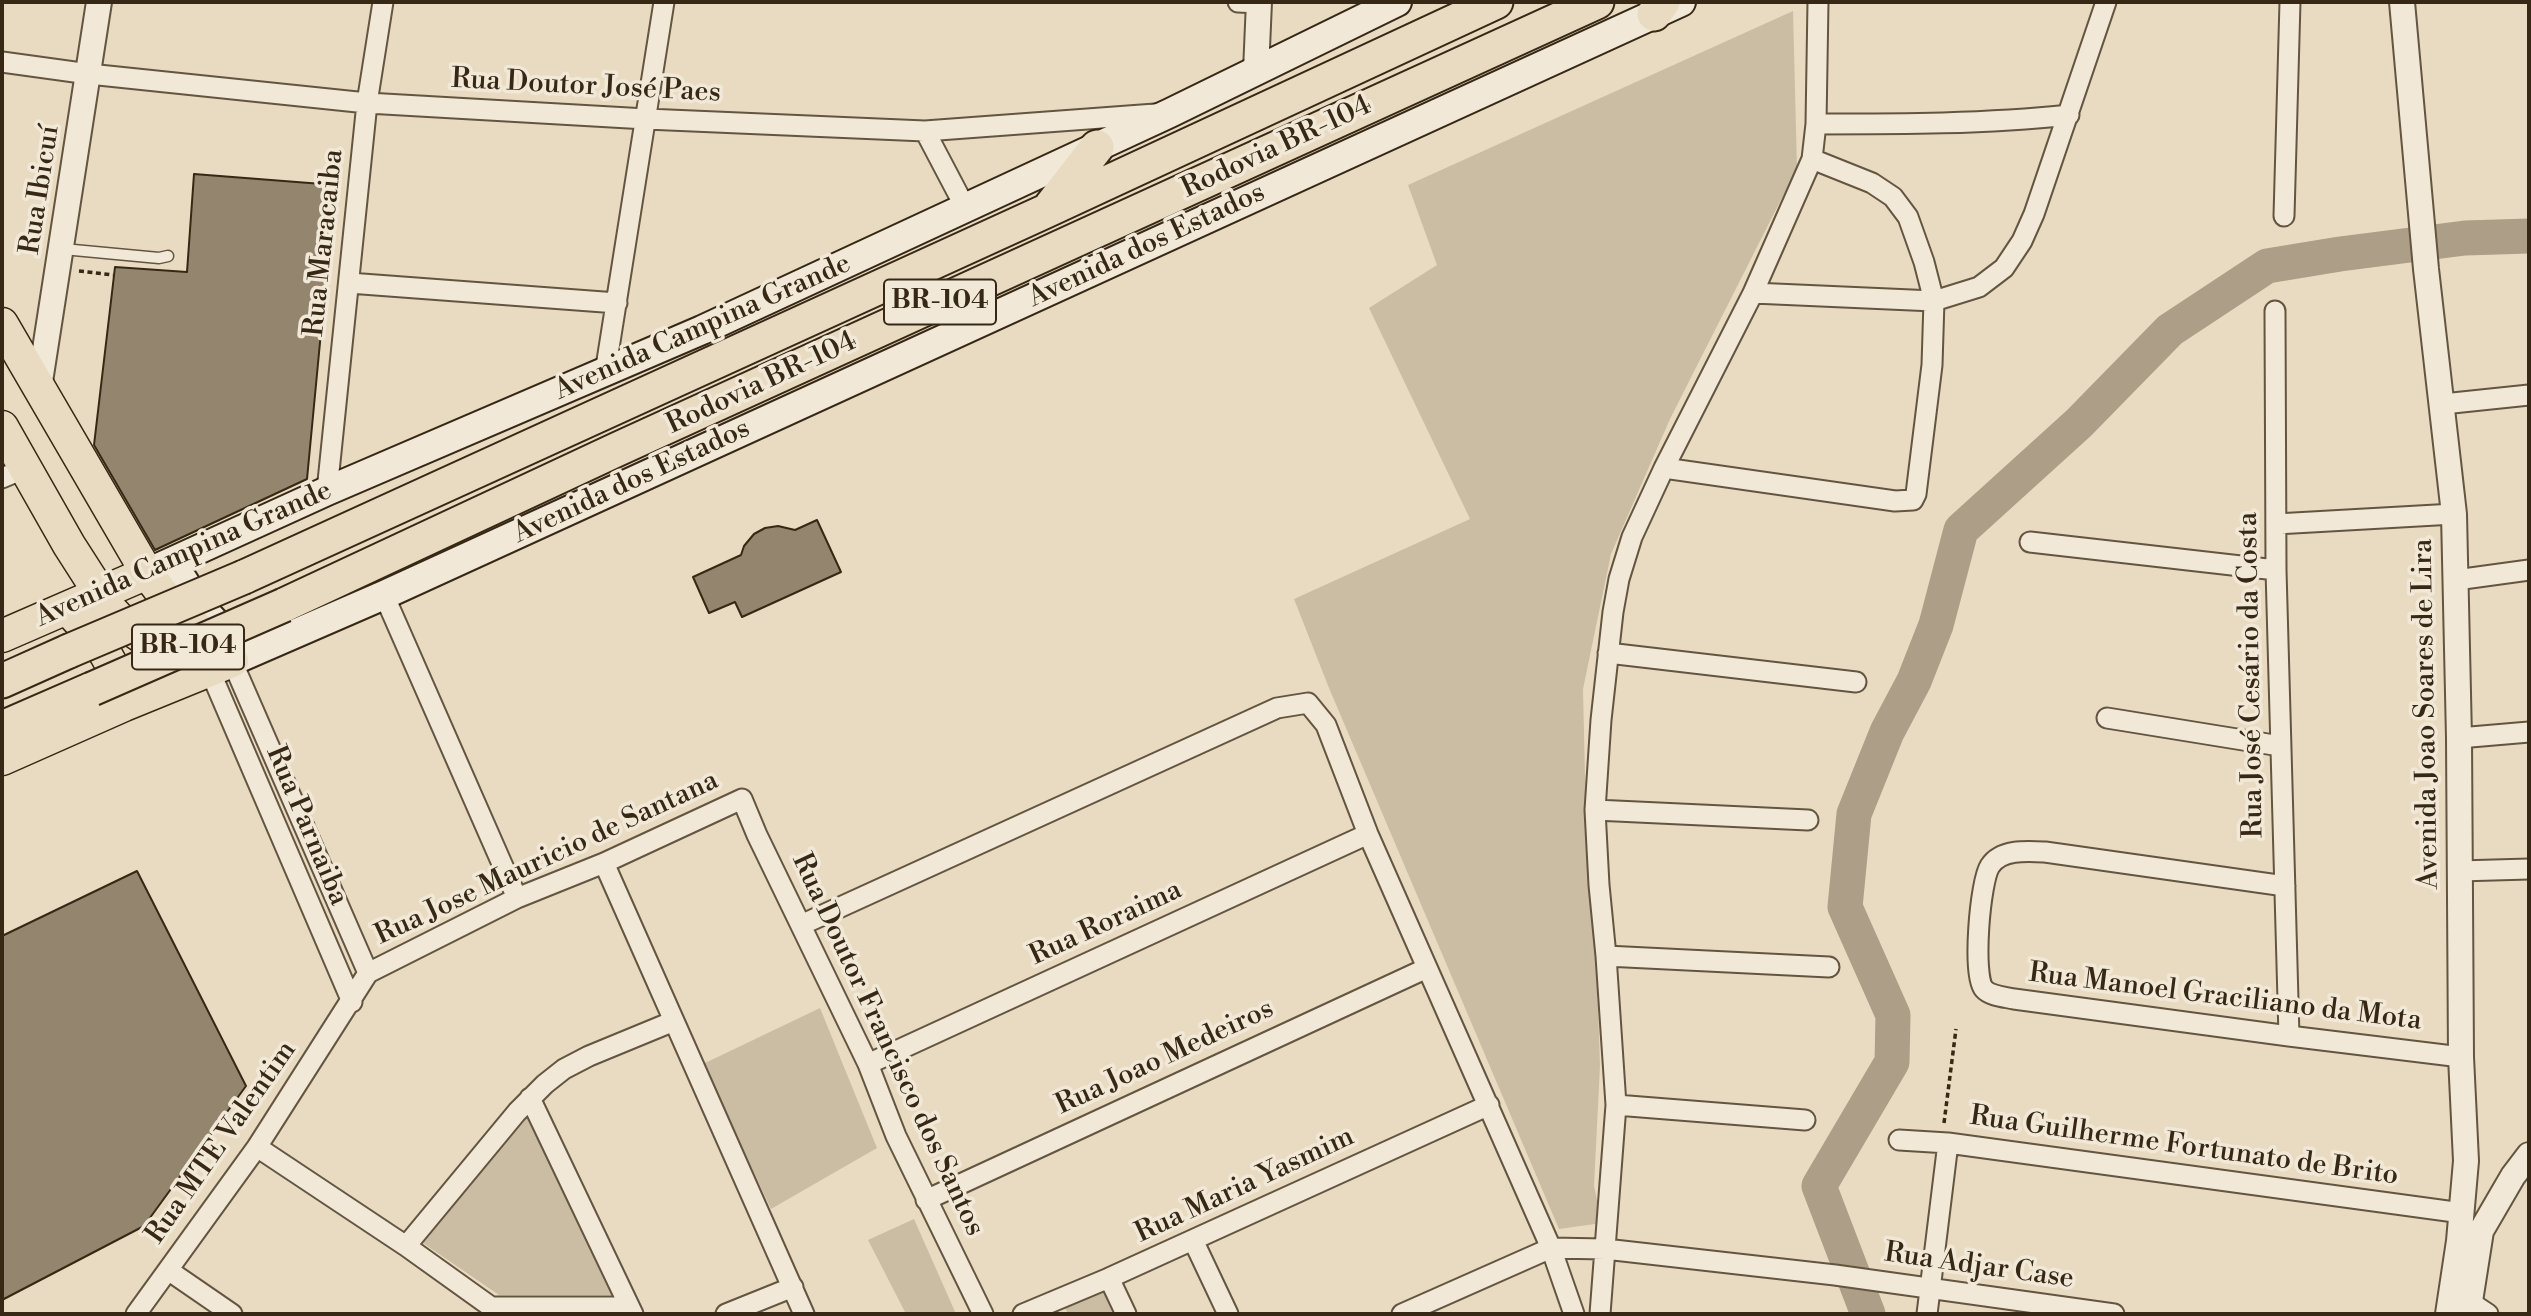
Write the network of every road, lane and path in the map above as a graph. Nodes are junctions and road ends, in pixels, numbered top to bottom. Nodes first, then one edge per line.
1 (99, 2) edge
2 (383, 2) edge
3 (664, 2) edge
4 (1238, 2) edge
5 (1259, 2) edge
6 (1496, 2) edge
7 (1597, 2) edge
8 (1818, 2) edge
9 (2106, 2) edge
10 (2290, 2) edge
11 (2402, 2) edge
12 (1389, 4) edge
13 (1666, 6) edge
14 (2, 62) edge
15 (1256, 72) junction
16 (89, 74) junction
17 (367, 103) junction
18 (1170, 113) junction
19 (2069, 115) junction
20 (646, 119) junction
21 (1816, 124) junction
22 (925, 131) junction
23 (1097, 147) junction
24 (1812, 159) junction
25 (966, 209) junction
26 (1046, 211) junction
27 (2284, 216) dead end
28 (168, 256) dead end
29 (61, 259) junction
30 (113, 275) dead end
31 (349, 283) junction
32 (1753, 293) junction
33 (1934, 301) junction
34 (617, 303) junction
35 (2275, 311) dead end
36 (2, 324) edge
37 (605, 373) junction
38 (40, 388) junction
39 (2529, 395) edge
40 (2443, 404) junction
41 (2, 427) edge
42 (1664, 468) junction
43 (14, 473) edge
44 (327, 491) junction
45 (2454, 514) junction
46 (2276, 524) junction
47 (2030, 542) dead end
48 (69, 545) junction
49 (159, 568) junction
50 (2276, 570) junction
51 (2529, 570) edge
52 (2456, 580) junction
53 (98, 593) junction
54 (384, 596) junction
55 (58, 611) junction
56 (2, 636) edge
57 (1608, 653) junction
58 (229, 663) junction
59 (2, 681) edge
60 (1856, 682) dead end
61 (124, 705) junction
62 (2107, 718) dead end
63 (2, 728) edge
64 (2529, 732) edge
65 (2459, 737) junction
66 (2280, 746) junction
67 (2, 759) edge
68 (743, 799) joint
69 (1595, 810) junction
70 (1808, 820) dead end
71 (1368, 834) junction
72 (604, 863) junction
73 (2529, 869) edge
74 (2459, 871) junction
75 (2285, 886) junction
76 (517, 898) junction
77 (801, 925) junction
78 (1606, 956) junction
79 (1829, 967) dead end
80 (1427, 968) junction
81 (368, 973) junction
82 (352, 1002) junction
83 (674, 1021) junction
84 (1956, 1029) dead end
85 (2289, 1036) junction
86 (2461, 1056) junction
87 (868, 1064) junction
88 (530, 1098) junction
89 (1489, 1105) junction
90 (1616, 1105) junction
91 (1805, 1120) dead end
92 (1899, 1140) dead end
93 (1944, 1143) junction
94 (257, 1147) junction
95 (2529, 1155) edge
96 (2466, 1161) junction
97 (2513, 1176) junction
98 (926, 1200) junction
99 (2462, 1213) junction
100 (1193, 1240) junction
101 (405, 1246) junction
102 (1551, 1248) junction
103 (1605, 1249) junction
104 (168, 1270) junction
105 (1110, 1279) junction
106 (793, 1287) junction
107 (1931, 1289) junction
108 (496, 1310) edge
109 (631, 1310) edge
110 (2475, 1310) edge
111 (136, 1314) edge
112 (232, 1314) edge
113 (726, 1314) edge
114 (804, 1314) edge
115 (983, 1314) edge
116 (1023, 1314) edge
117 (1126, 1314) edge
118 (1228, 1314) edge
119 (1402, 1314) edge
120 (1574, 1314) edge
121 (1600, 1314) edge
122 (1927, 1314) edge
123 (2114, 1314) edge
124 (2448, 1314) edge

1 - 16 street, Rua Ibicuí
2 - 17 street, Rua Maracaiba
3 - 20 street
4 - 5 street
5 - 15 street
6 - 26 highway, Rodovia BR-104 / BR-104
7 - 63 highway, Rodovia BR-104 / BR-104, bridge
8 - 21 street
9 - 19 street
10 - 27 street
11 - 40 street, Avenida Joao Soares de Lira
12 - 15 main road, Avenida Campina Grande
13 - 54 main road, Avenida dos Estados
14 - 16 street, Rua Doutor José Paes
15 - 18 main road, Avenida Campina Grande
16 - 17 street, Rua Doutor José Paes
16 - 29 street, Rua Ibicuí
17 - 20 street, Rua Doutor José Paes
17 - 31 street, Rua Maracaiba
18 - 22 street, Rua Doutor José Paes
18 - 23 main road, Avenida Campina Grande
19 - 21 street
19 - 33 street
20 - 22 street, Rua Doutor José Paes
20 - 34 street
21 - 24 street
22 - 25 street
23 - 25 main road, Avenida Campina Grande
23 - 26 highway
24 - 32 street
24 - 33 street
25 - 37 main road, Avenida Campina Grande
26 - 59 highway, Rodovia BR-104 / BR-104, bridge
28 - 29 lane
29 - 30 path
29 - 38 street, Rua Ibicuí
31 - 34 street
31 - 44 street, Rua Maracaiba
32 - 33 street
32 - 42 street
33 - 42 street
34 - 37 street
35 - 46 street, Rua José Cesário da Costa
36 - 38 main road
37 - 44 main road, Avenida Campina Grande
38 - 49 main road
39 - 40 street
40 - 45 street, Avenida Joao Soares de Lira
41 - 43 main road
42 - 57 street
43 - 48 main road
44 - 49 main road, Avenida Campina Grande
45 - 46 street
45 - 52 street, Avenida Joao Soares de Lira
46 - 50 street, Rua José Cesário da Costa
47 - 50 street
48 - 53 main road
48 - 55 main road
49 - 53 main road, Avenida Campina Grande
49 - 58 main road
50 - 66 street, Rua José Cesário da Costa
51 - 52 street
52 - 65 street, Avenida Joao Soares de Lira
53 - 55 main road, Avenida Campina Grande
53 - 58 main road
54 - 58 main road, Avenida dos Estados
54 - 76 street
55 - 56 main road, Avenida Campina Grande
55 - 61 main road
57 - 60 street
57 - 69 street
58 - 61 main road, Avenida dos Estados
58 - 81 street, Rua Parnaiba
58 - 82 street, Rua Parnaiba
61 - 67 main road, Avenida dos Estados
62 - 66 street
64 - 65 street
65 - 74 street, Avenida Joao Soares de Lira
66 - 75 street, Rua José Cesário da Costa
68 - 72 street, Rua Jose Mauricio de Santana
68 - 77 street, Rua Doutor Francisco dos Santos
69 - 70 street
69 - 78 street
71 - 77 street
71 - 80 street
71 - 87 street, Rua Roraima
72 - 76 street, Rua Jose Mauricio de Santana
72 - 83 street
73 - 74 street
74 - 86 street, Avenida Joao Soares de Lira
75 - 85 street, Rua José Cesário da Costa
75 - 85 street, Rua Manoel Graciliano da Mota
76 - 81 street, Rua Jose Mauricio de Santana
77 - 87 street, Rua Doutor Francisco dos Santos
78 - 79 street
78 - 90 street
80 - 89 street
80 - 98 street, Rua Joao Medeiros
81 - 82 street, Rua Jose Mauricio de Santana
82 - 94 street, Rua MTE Valentim
83 - 88 street
83 - 106 street
84 - 93 path
85 - 86 street, Rua Manoel Graciliano da Mota
86 - 96 street, Avenida Joao Soares de Lira
87 - 98 street, Rua Doutor Francisco dos Santos
88 - 101 street
88 - 109 street
89 - 100 street, Rua Maria Yasmim
89 - 102 street
90 - 91 street
90 - 103 street
92 - 93 street, Rua Guilherme Fortunato de Brito
93 - 99 street, Rua Guilherme Fortunato de Brito
93 - 107 street
94 - 101 street
94 - 104 street, Rua MTE Valentim
95 - 97 street
96 - 97 street
96 - 99 street, Avenida Joao Soares de Lira
97 - 110 street
98 - 115 street, Rua Doutor Francisco dos Santos
99 - 124 street, Avenida Joao Soares de Lira
100 - 105 street, Rua Maria Yasmim
100 - 118 street
101 - 108 street
102 - 103 street, Rua Adjar Case
102 - 119 street
102 - 120 street
103 - 107 street, Rua Adjar Case
103 - 121 street
104 - 111 street, Rua MTE Valentim
104 - 112 street
105 - 116 street, Rua Maria Yasmim
105 - 117 street
106 - 113 street
106 - 114 street
107 - 122 street
107 - 123 street, Rua Adjar Case
108 - 109 street

